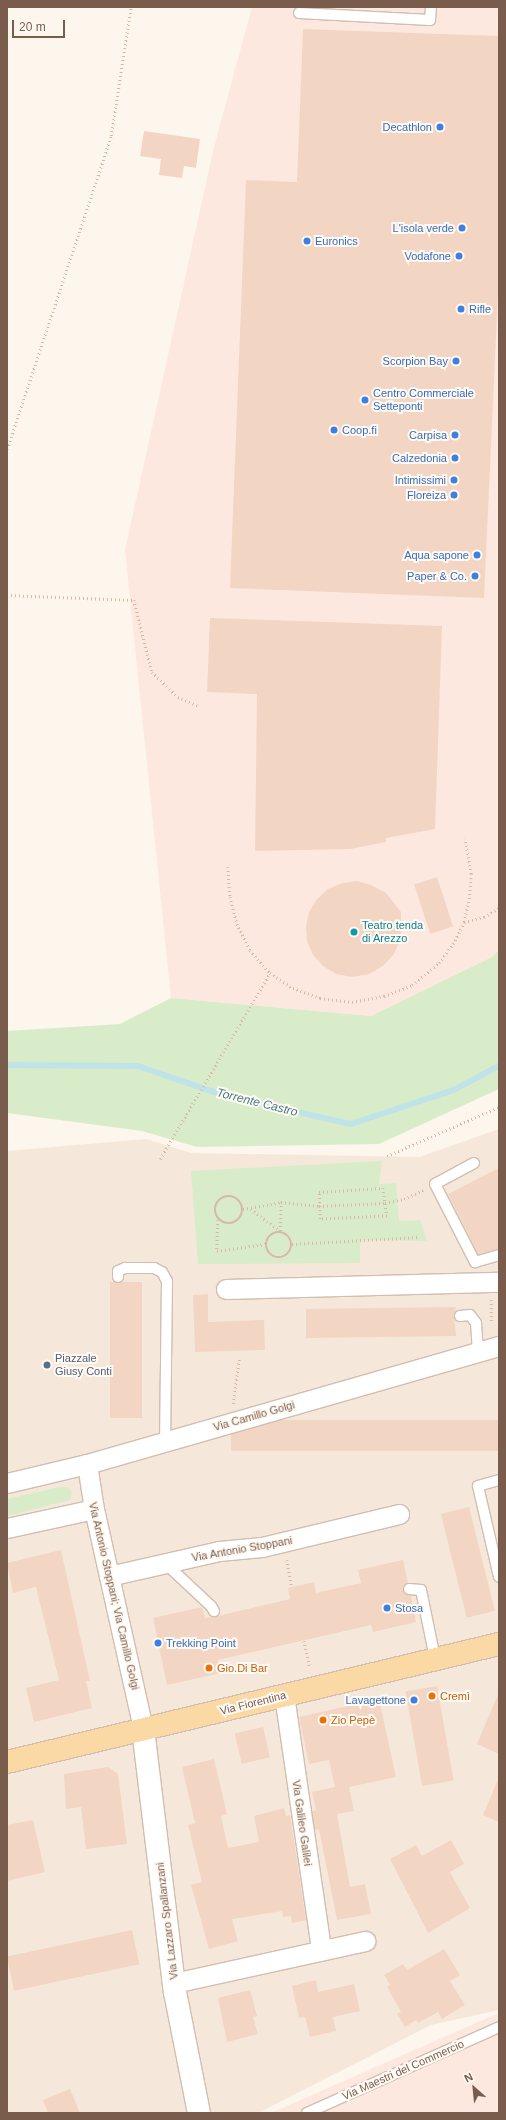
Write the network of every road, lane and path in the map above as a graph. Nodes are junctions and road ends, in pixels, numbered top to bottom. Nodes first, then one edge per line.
1 (131, 7) edge
2 (431, 7) edge
3 (299, 13) dead end
4 (7, 449) edge
5 (7, 594) edge
6 (198, 706) dead end
7 (465, 839) dead end
8 (228, 867) dead end
9 (499, 908) edge
10 (464, 922) junction
11 (270, 973) junction
12 (499, 1107) edge
13 (387, 1156) dead end
14 (160, 1159) dead end
15 (474, 1163) dead end
16 (435, 1184) junction
17 (281, 1202) junction
18 (385, 1203) junction
19 (319, 1206) junction
20 (243, 1209) junction
21 (250, 1209) junction
22 (218, 1220) junction
23 (280, 1231) junction
24 (420, 1237) dead end
25 (265, 1244) junction
26 (292, 1244) junction
27 (499, 1255) edge
28 (118, 1277) dead end
29 (499, 1282) edge
30 (226, 1289) dead end
31 (460, 1316) dead end
32 (499, 1346) edge
33 (478, 1354) junction
34 (239, 1359) dead end
35 (232, 1409) dead end
36 (166, 1442) junction
37 (87, 1464) junction
38 (499, 1480) edge
39 (7, 1483) edge
40 (94, 1509) junction
41 (399, 1514) dead end
42 (7, 1528) edge
43 (282, 1542) junction
44 (166, 1564) junction
45 (109, 1576) junction
46 (499, 1577) edge
47 (292, 1587) dead end
48 (409, 1589) dead end
49 (214, 1611) dead end
50 (304, 1640) dead end
51 (499, 1644) edge
52 (435, 1658) junction
53 (310, 1666) dead end
54 (284, 1695) junction
55 (143, 1729) junction
56 (7, 1762) edge
57 (365, 1941) dead end
58 (321, 1950) junction
59 (174, 1983) junction
60 (499, 2027) edge
61 (199, 2113) edge
62 (307, 2113) edge

1 - 4 path
2 - 3 lane
5 - 6 path
7 - 10 path
8 - 11 path
9 - 10 path
10 - 11 path
11 - 14 path
12 - 13 path
15 - 16 lane
16 - 18 path
16 - 27 lane
17 - 19 path
17 - 21 path
17 - 23 path
18 - 19 path
18 - 19 path
18 - 19 path
20 - 21 path
20 - 22 path
20 - 22 path
21 - 23 path
22 - 25 path
23 - 25 path
23 - 26 path
24 - 26 path
25 - 26 path
28 - 36 lane
29 - 30 street
31 - 33 lane
32 - 33 street, Via Camillo Golgi
33 - 36 street, Via Camillo Golgi
34 - 35 path
36 - 37 street, Via Camillo Golgi
37 - 39 street, Via Camillo Golgi
37 - 40 street, Via Antonio Stoppani; Via Camillo Golgi
38 - 46 lane
40 - 42 street
40 - 45 street, Via Antonio Stoppani; Via Camillo Golgi
41 - 43 street, Via Antonio Stoppani
43 - 44 street, Via Antonio Stoppani
43 - 47 path
44 - 45 street, Via Antonio Stoppani
44 - 49 lane
45 - 55 street, Via Antonio Stoppani; Via Camillo Golgi
48 - 52 lane
50 - 53 path
51 - 52 main road, Via Fiorentina
52 - 54 main road, Via Fiorentina
54 - 55 main road, Via Fiorentina
54 - 58 street, Via Galileo Galilei
55 - 56 main road, Via Fiorentina
55 - 59 street, Via Lazzaro Spallanzani
57 - 58 street
58 - 59 street
59 - 61 street, Via Lazzaro Spallanzani
60 - 62 lane, Via Maestri del Commercio

